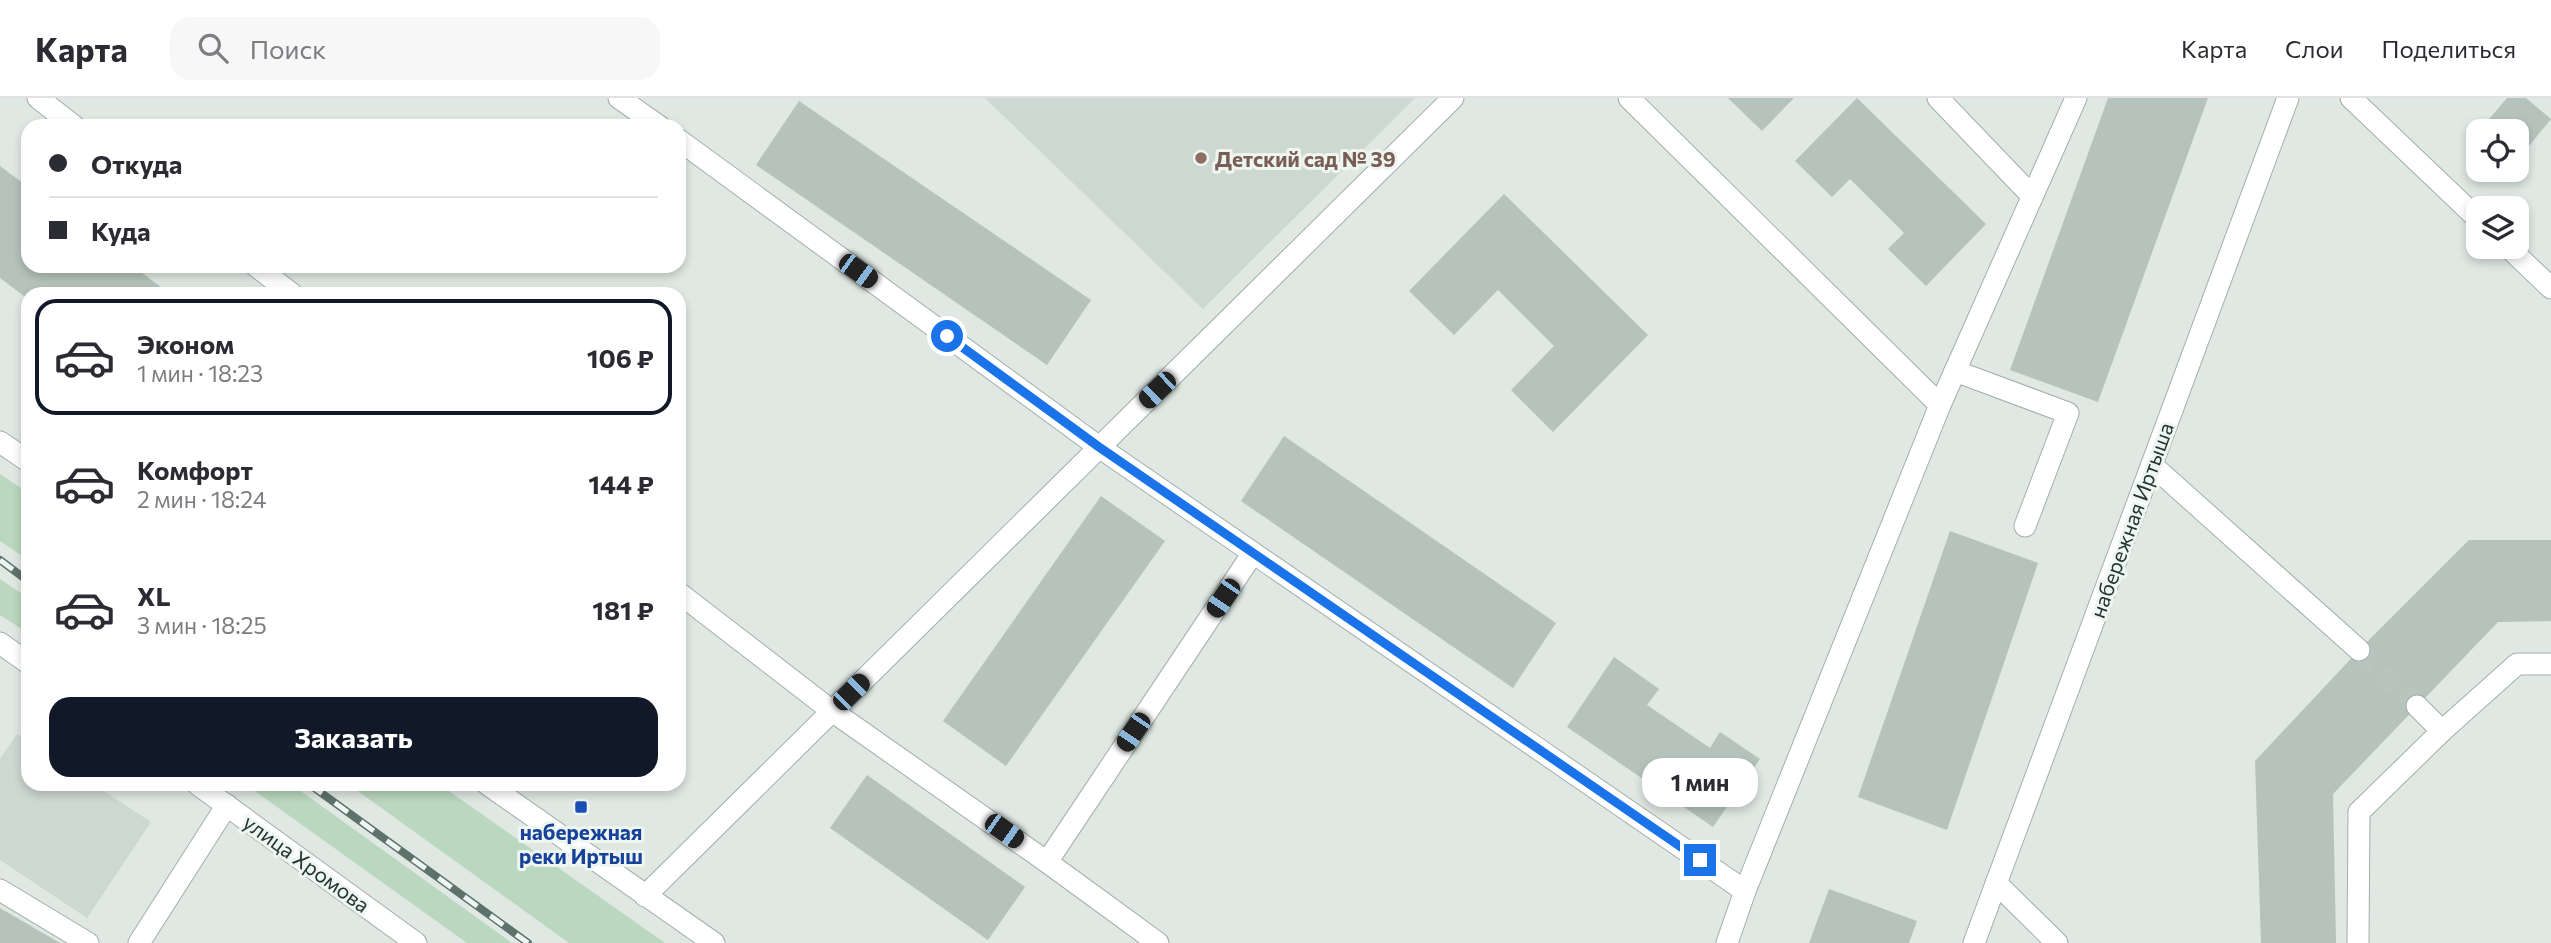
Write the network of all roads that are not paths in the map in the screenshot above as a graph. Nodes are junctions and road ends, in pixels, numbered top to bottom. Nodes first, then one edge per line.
1 (38, 98) edge
2 (619, 98) edge
3 (1454, 98) edge
4 (1629, 98) edge
5 (1938, 98) edge
6 (2076, 98) edge
7 (2288, 98) edge
8 (2351, 98) edge
9 (65, 119) edge
10 (649, 119) edge
11 (686, 145) edge
12 (2032, 196) junction
13 (2466, 208) edge
14 (2521, 259) edge
15 (265, 273) edge
16 (283, 287) edge
17 (2551, 288) edge
18 (1955, 371) junction
19 (1940, 405) junction
20 (0, 442) edge
21 (1099, 447) junction
22 (21, 456) edge
23 (2152, 465) junction
24 (2025, 526) dead end
25 (1254, 553) junction
26 (686, 598) edge
27 (0, 643) edge
28 (2359, 650) tunnel mouth
29 (21, 658) edge
30 (2551, 664) edge
31 (2417, 706) tunnel mouth
32 (832, 711) junction
33 (2442, 731) junction
34 (207, 791) edge
35 (497, 791) edge
36 (227, 805) junction
37 (1046, 862) junction
38 (1996, 883) junction
39 (0, 890) edge
40 (1745, 891) junction
41 (645, 896) junction
42 (88, 943) edge
43 (139, 943) edge
44 (416, 943) edge
45 (714, 943) edge
46 (1158, 943) edge
47 (1727, 943) edge
48 (1974, 943) edge
49 (2057, 943) edge
50 (2358, 943) edge

1 - 9 street
2 - 10 street
3 - 21 street
4 - 19 street
5 - 12 street
6 - 12 street
7 - 23 street, набережная Иртыша
8 - 13 street
11 - 21 street
12 - 18 street
14 - 17 street
15 - 16 street
18 - 19 street
18 - 24 street
19 - 40 street
20 - 22 street
21 - 25 street
21 - 32 street
23 - 28 street
23 - 38 street, набережная Иртыша
25 - 37 street
25 - 40 street
26 - 32 street
27 - 29 street
30 - 33 street
31 - 33 street
32 - 37 street
32 - 41 street
33 - 50 street
34 - 36 street, улица Хромова
35 - 41 street
36 - 43 street
36 - 44 street, улица Хромова
37 - 46 street
38 - 48 street, набережная Иртыша
38 - 49 street
39 - 42 street
40 - 47 street
41 - 45 street

